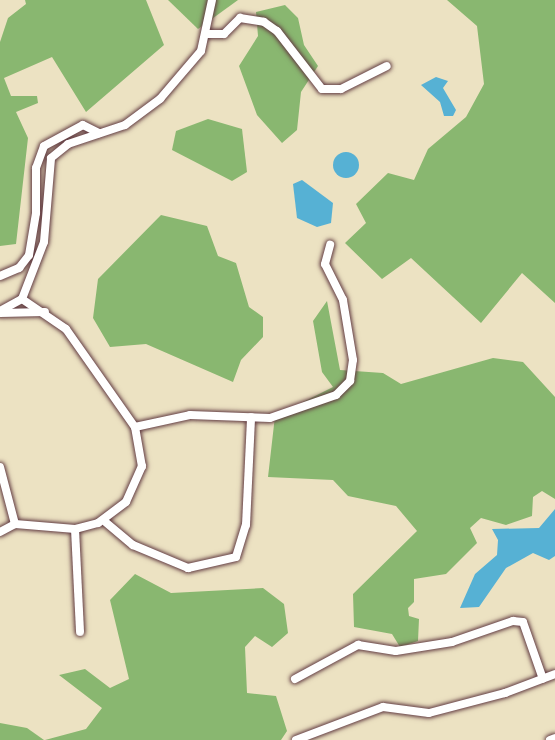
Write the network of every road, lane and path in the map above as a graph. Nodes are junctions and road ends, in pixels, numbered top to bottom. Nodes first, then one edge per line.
1 (212, 0) edge
2 (208, 34) junction
3 (387, 66) dead end
4 (99, 133) junction
5 (330, 245) dead end
6 (0, 276) edge
7 (22, 299) junction
8 (0, 312) edge
9 (46, 312) junction
10 (251, 417) junction
11 (135, 427) junction
12 (0, 467) edge
13 (103, 520) junction
14 (15, 524) junction
15 (75, 529) junction
16 (0, 532) edge
17 (80, 632) dead end
18 (555, 674) edge
19 (295, 679) dead end
20 (543, 679) junction
21 (555, 738) edge
22 (296, 740) edge
23 (550, 740) edge

1 - 2 street
2 - 3 street
2 - 4 street
4 - 6 street
4 - 7 street
5 - 10 street
7 - 8 street
7 - 9 street
8 - 9 street
9 - 11 street
10 - 11 street
10 - 13 street
11 - 13 street
12 - 14 street
13 - 15 street
14 - 15 street
14 - 16 street
15 - 17 street
18 - 20 street
19 - 20 street
20 - 22 street
21 - 23 street

